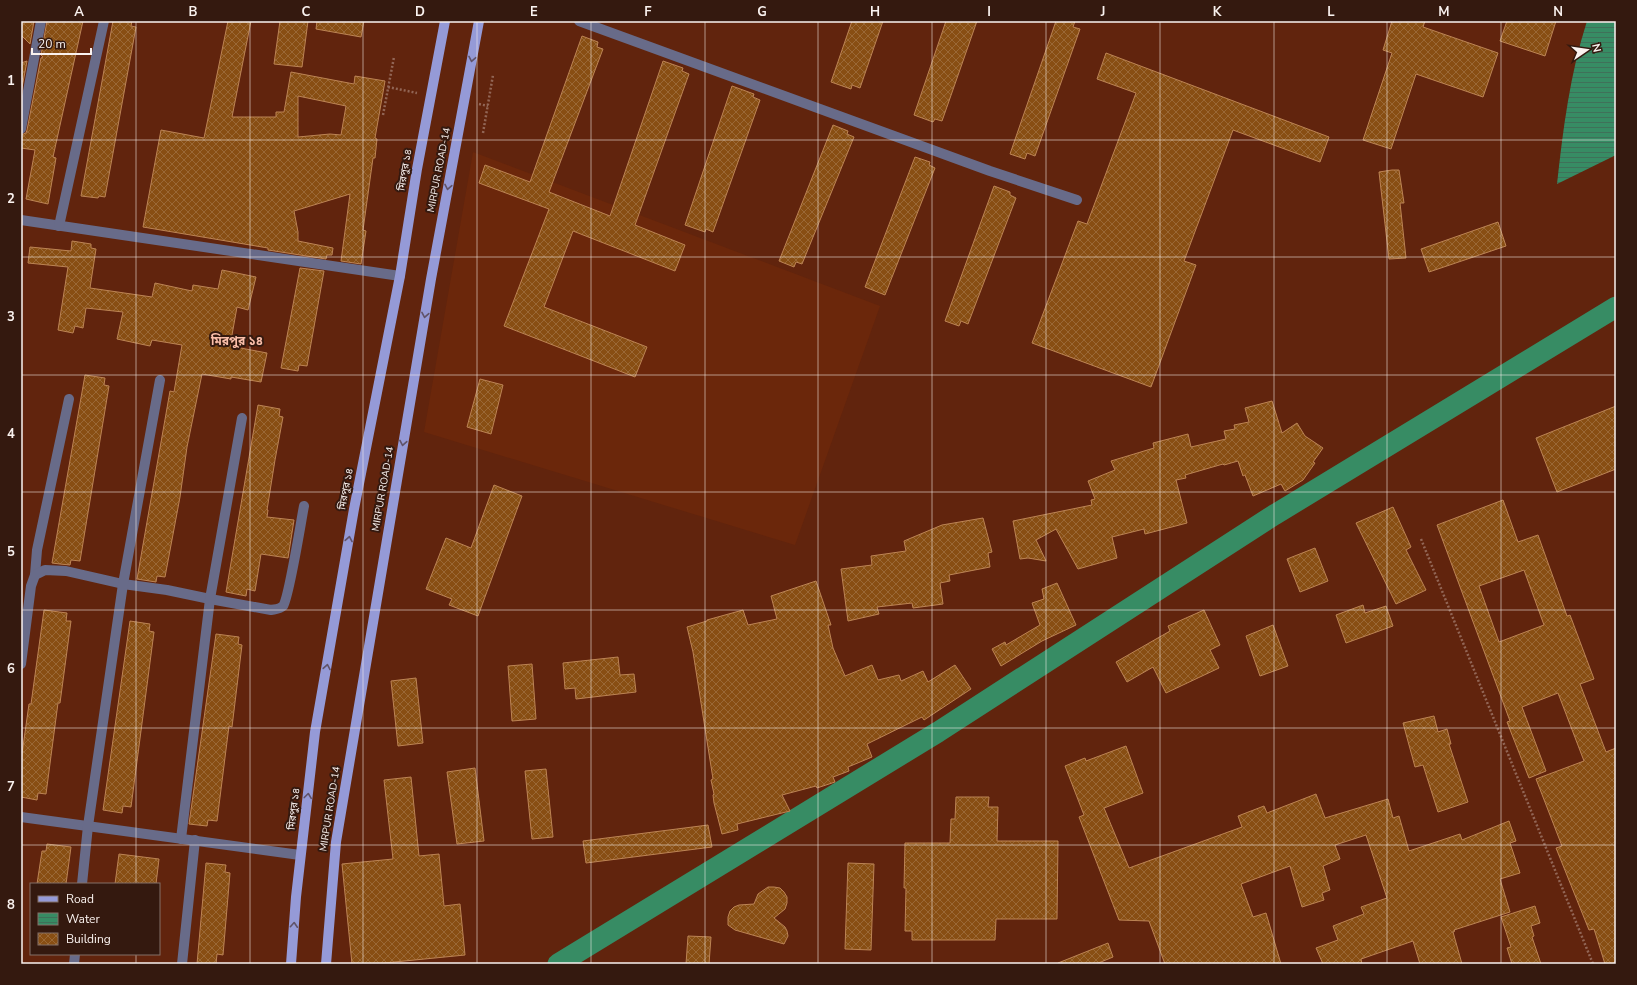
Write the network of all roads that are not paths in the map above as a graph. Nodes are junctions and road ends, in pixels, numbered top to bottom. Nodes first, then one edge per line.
1 (41, 21) edge
2 (104, 21) edge
3 (445, 21) edge
4 (479, 21) edge
5 (579, 21) edge
6 (21, 126) edge
7 (1077, 200) dead end
8 (21, 220) edge
9 (59, 226) junction
10 (400, 276) junction
11 (160, 380) dead end
12 (69, 399) dead end
13 (242, 418) dead end
14 (304, 506) dead end
15 (35, 575) junction
16 (123, 584) junction
17 (210, 599) junction
18 (21, 664) edge
19 (21, 817) edge
20 (88, 826) junction
21 (181, 839) junction
22 (195, 840) junction
23 (300, 855) junction
24 (82, 883) edge
25 (182, 964) edge
26 (291, 964) edge
27 (326, 964) edge

1 - 6 street
2 - 9 street
3 - 10 main road, মিরপুর ১৪
4 -> 27 main road, MIRPUR ROAD-14
5 - 7 street
8 - 9 street
9 - 10 street
23 -> 10 main road, মিরপুর ১৪
11 - 16 street
12 - 15 street
13 - 17 street
14 - 17 street
15 - 16 street
15 - 18 street
16 - 17 street
16 - 20 street
17 - 21 street
19 - 20 street
20 - 21 street
20 - 24 street
21 - 22 street
22 - 23 street
22 - 25 street
26 -> 23 main road, মিরপুর ১৪

